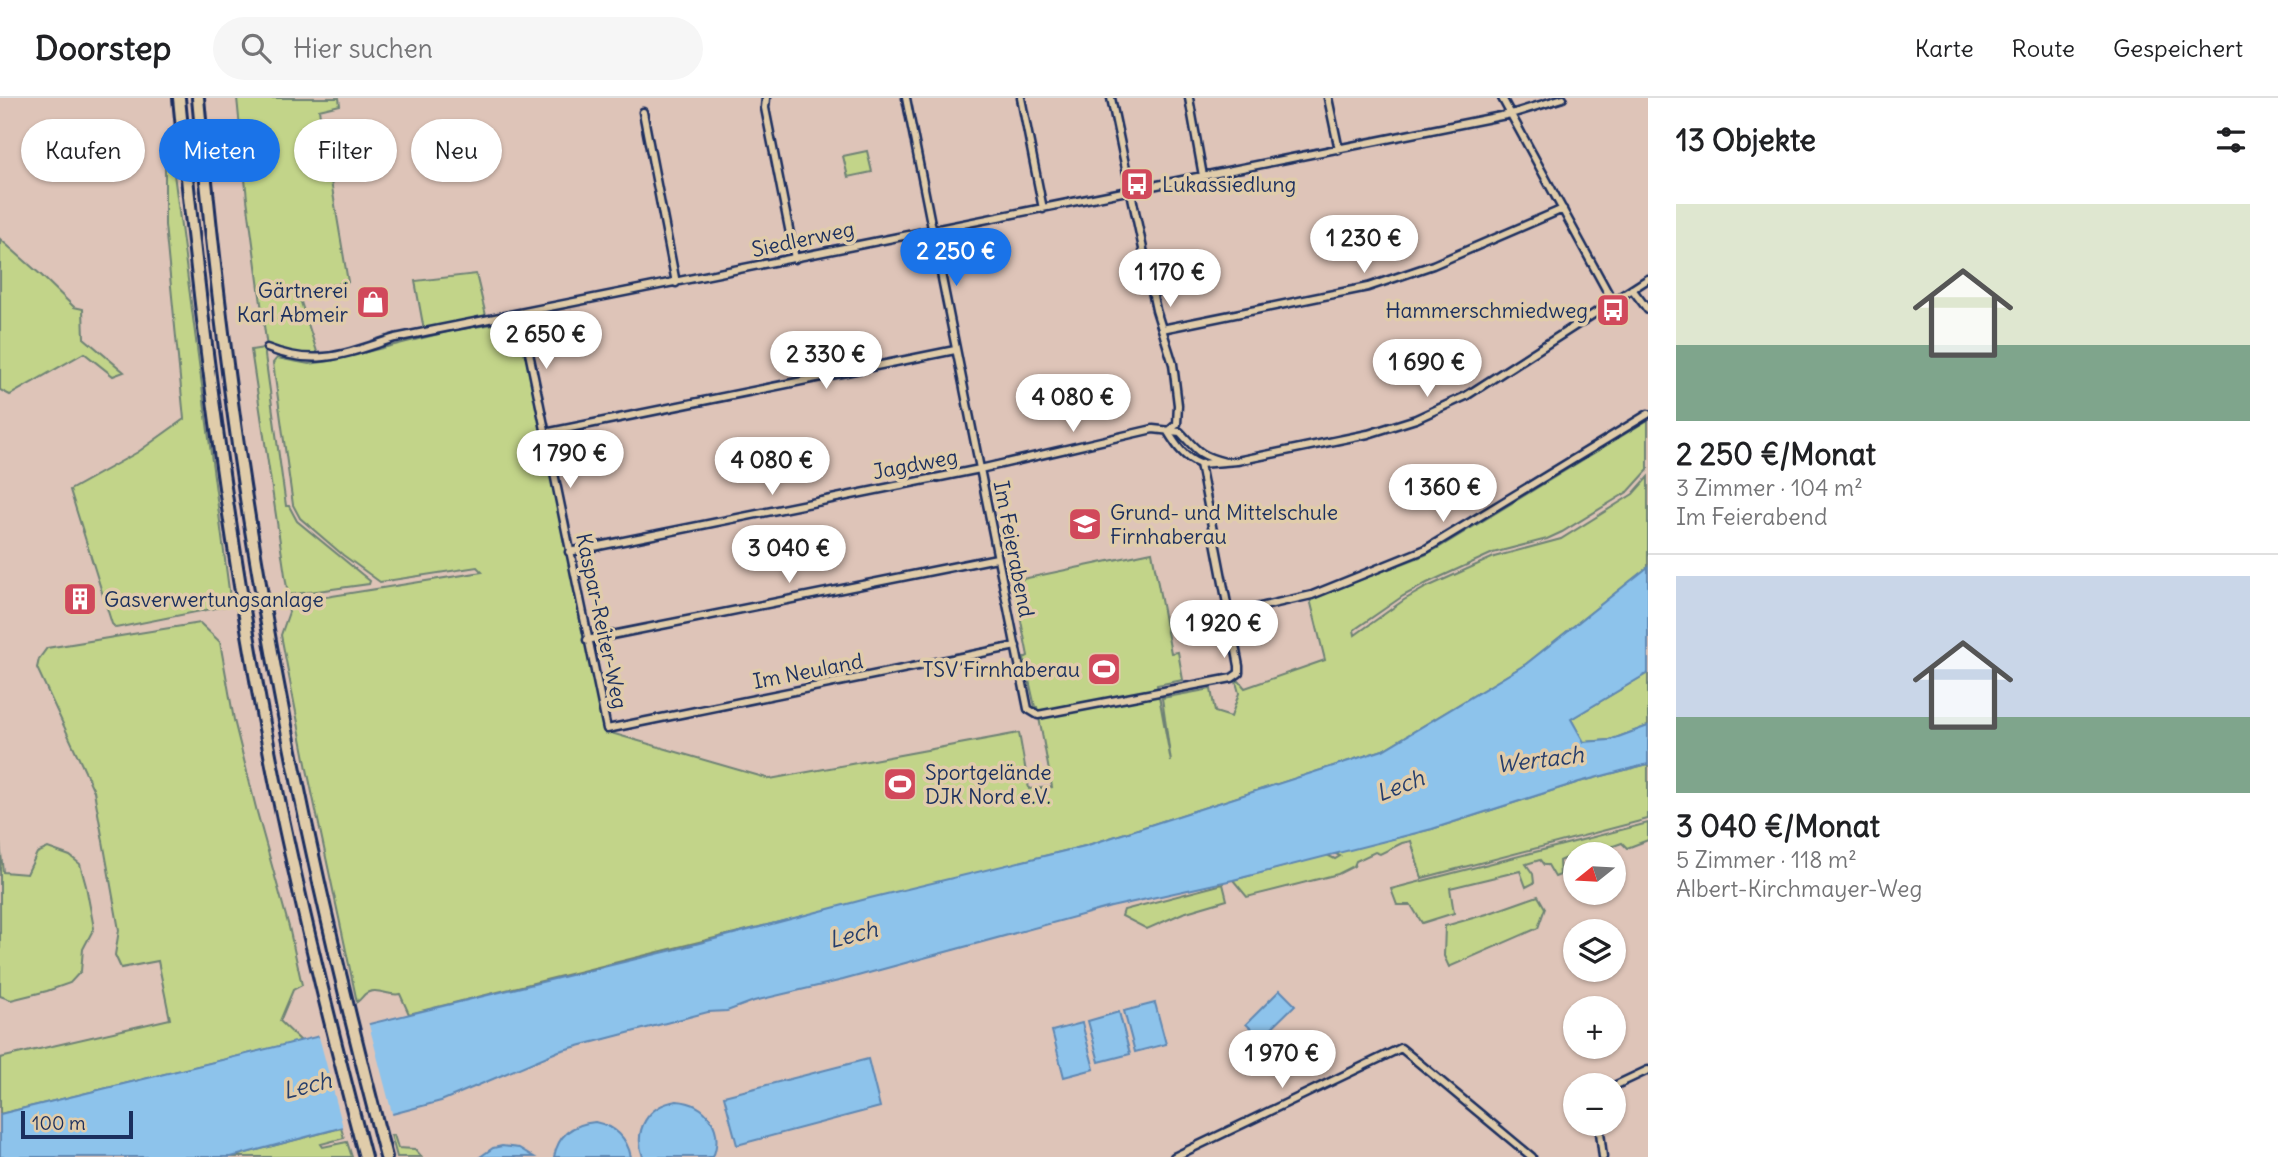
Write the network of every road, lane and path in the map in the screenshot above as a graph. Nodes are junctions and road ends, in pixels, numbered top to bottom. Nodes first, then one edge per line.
1 (179, 98) edge
2 (198, 98) edge
3 (766, 98) edge
4 (906, 98) edge
5 (1021, 98) edge
6 (1111, 98) edge
7 (1189, 98) edge
8 (1328, 98) edge
9 (1502, 98) edge
10 (1563, 98) edge
11 (643, 112) dead end
12 (1511, 114) junction
13 (1339, 150) junction
14 (1203, 176) junction
15 (1131, 190) junction
16 (1043, 209) junction
17 (1563, 209) junction
18 (931, 231) junction
19 (795, 259) junction
20 (1648, 279) edge
21 (676, 283) junction
22 (1632, 289) junction
23 (1613, 302) junction
24 (1648, 310) edge
25 (522, 314) junction
26 (1162, 329) junction
27 (267, 348) dead end
28 (955, 351) junction
29 (1648, 414) edge
30 (1168, 432) junction
31 (545, 433) junction
32 (1225, 462) junction
33 (1199, 464) junction
34 (980, 469) junction
35 (569, 552) junction
36 (997, 558) junction
37 (1229, 614) junction
38 (587, 640) junction
39 (1016, 646) junction
40 (607, 729) joint
41 (1648, 1070) edge
42 (1626, 1080) edge
43 (1600, 1136) edge
44 (365, 1157) edge
45 (386, 1157) edge
46 (1174, 1157) edge
47 (1532, 1157) edge
48 (1603, 1157) edge

1 - 44 highway
2 - 45 highway
3 - 19 street
4 - 18 street, Im Feierabend
5 - 16 street
6 - 15 street
7 - 14 street
8 - 13 street
9 - 12 street
10 - 12 street, Siedlerweg
11 - 21 street
12 - 13 street, Siedlerweg
12 - 17 street
13 - 14 street, Siedlerweg
14 - 15 street, Siedlerweg
15 - 16 street, Siedlerweg
15 - 26 street
16 - 18 street, Siedlerweg
17 - 23 street
17 - 26 street
18 - 19 street, Siedlerweg
18 - 28 street, Im Feierabend
19 - 21 street, Siedlerweg
20 - 22 street
21 - 25 street, Siedlerweg
22 - 23 street
22 - 24 street
23 - 32 street
25 - 27 street, Siedlerweg
25 - 31 street, Kaspar-Reiter-Weg
26 - 30 street
28 - 31 street
28 - 34 street, Im Feierabend
29 - 37 street
30 - 32 street
30 - 33 street
30 - 34 street, Jagdweg
31 - 35 street, Kaspar-Reiter-Weg
32 - 33 street
33 - 37 street
34 - 35 street, Jagdweg
34 - 36 street, Im Feierabend
35 - 38 street, Kaspar-Reiter-Weg
36 - 38 street
36 - 39 street, Im Feierabend
37 - 39 street, Im Feierabend
38 - 40 street, Kaspar-Reiter-Weg
39 - 40 street, Im Neuland
41 - 42 street
43 - 48 street
46 - 47 street

